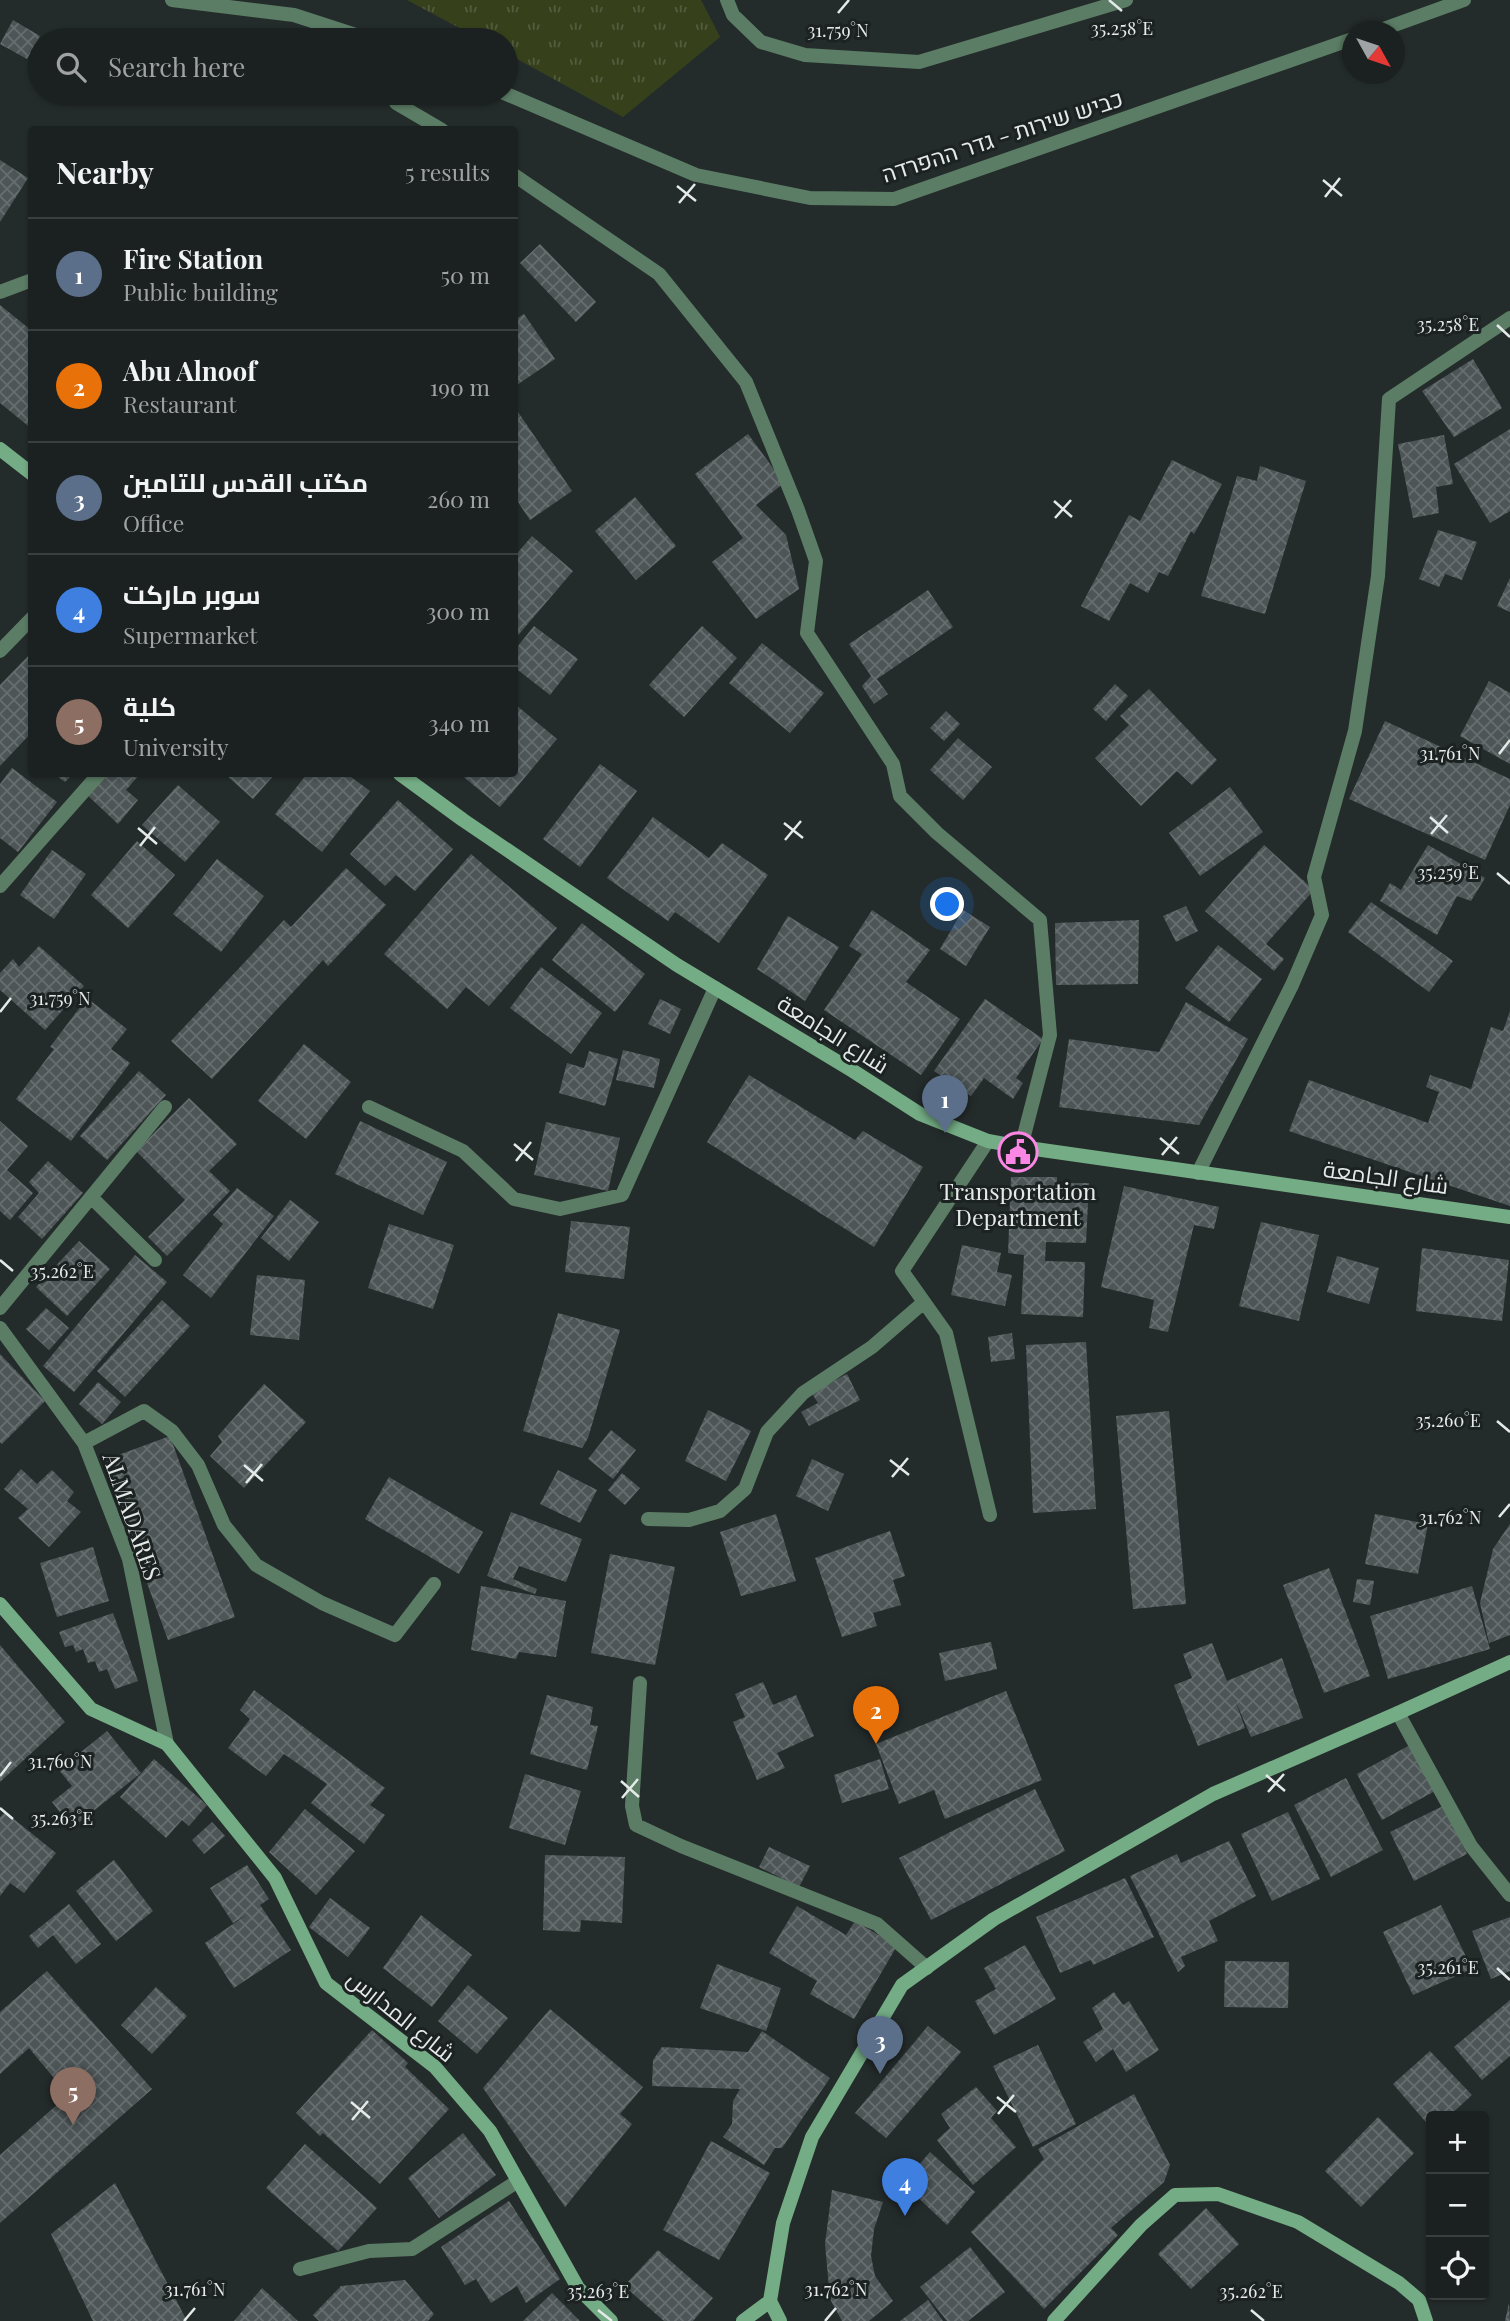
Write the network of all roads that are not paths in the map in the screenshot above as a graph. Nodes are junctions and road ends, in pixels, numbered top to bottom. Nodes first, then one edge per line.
1 (172, 0) edge
2 (727, 0) edge
3 (1126, 0) edge
4 (1464, 0) edge
5 (1405, 21) edge
6 (335, 28) edge
7 (1342, 44) edge
8 (518, 99) edge
9 (399, 105) edge
10 (435, 126) edge
11 (518, 178) edge
12 (28, 282) edge
13 (0, 292) edge
14 (1510, 318) edge
15 (0, 449) edge
16 (28, 471) edge
17 (28, 622) edge
18 (0, 651) edge
19 (96, 777) edge
20 (404, 777) edge
21 (0, 886) edge
22 (715, 988) junction
23 (369, 1107) dead end
24 (165, 1108) dead end
25 (988, 1141) junction
26 (1021, 1147) junction
27 (1198, 1173) junction
28 (91, 1197) junction
29 (1510, 1217) edge
30 (155, 1260) dead end
31 (924, 1302) junction
32 (0, 1308) edge
33 (0, 1328) edge
34 (84, 1443) junction
35 (990, 1514) dead end
36 (648, 1520) dead end
37 (434, 1584) dead end
38 (0, 1604) edge
39 (1510, 1662) edge
40 (640, 1684) dead end
41 (1398, 1713) junction
42 (167, 1744) junction
43 (1510, 1895) edge
44 (927, 1968) junction
45 (518, 2181) junction
46 (300, 2269) dead end
47 (770, 2301) junction
48 (611, 2321) edge
49 (743, 2321) edge
50 (780, 2321) edge
51 (1054, 2321) edge
52 (1426, 2321) edge

1 - 6 street
2 - 3 street
4 - 5 street
7 - 8 street, כביש שירות - גדר ההפרדה
9 - 10 street
11 - 26 street
12 - 13 street
14 - 27 street
15 - 16 street
17 - 18 street
19 - 21 street
20 - 22 street, شارع الجامعة
22 - 23 street
22 - 25 street, شارع الجامعة
24 - 28 street
25 - 26 street, شارع الجامعة
25 - 31 street
26 - 27 street, شارع الجامعة
27 - 29 street, شارع الجامعة
28 - 30 street
28 - 32 street
31 - 35 street
31 - 36 street
33 - 34 street, ALMADARES
34 - 37 street
34 - 42 street, ALMADARES
38 - 42 street
39 - 41 street
40 - 44 street
41 - 43 street
41 - 44 street
42 - 45 street, شارع المدارس
44 - 47 street
45 - 46 street
45 - 48 street, شارع المدارس
47 - 49 street
47 - 50 street
51 - 52 street

